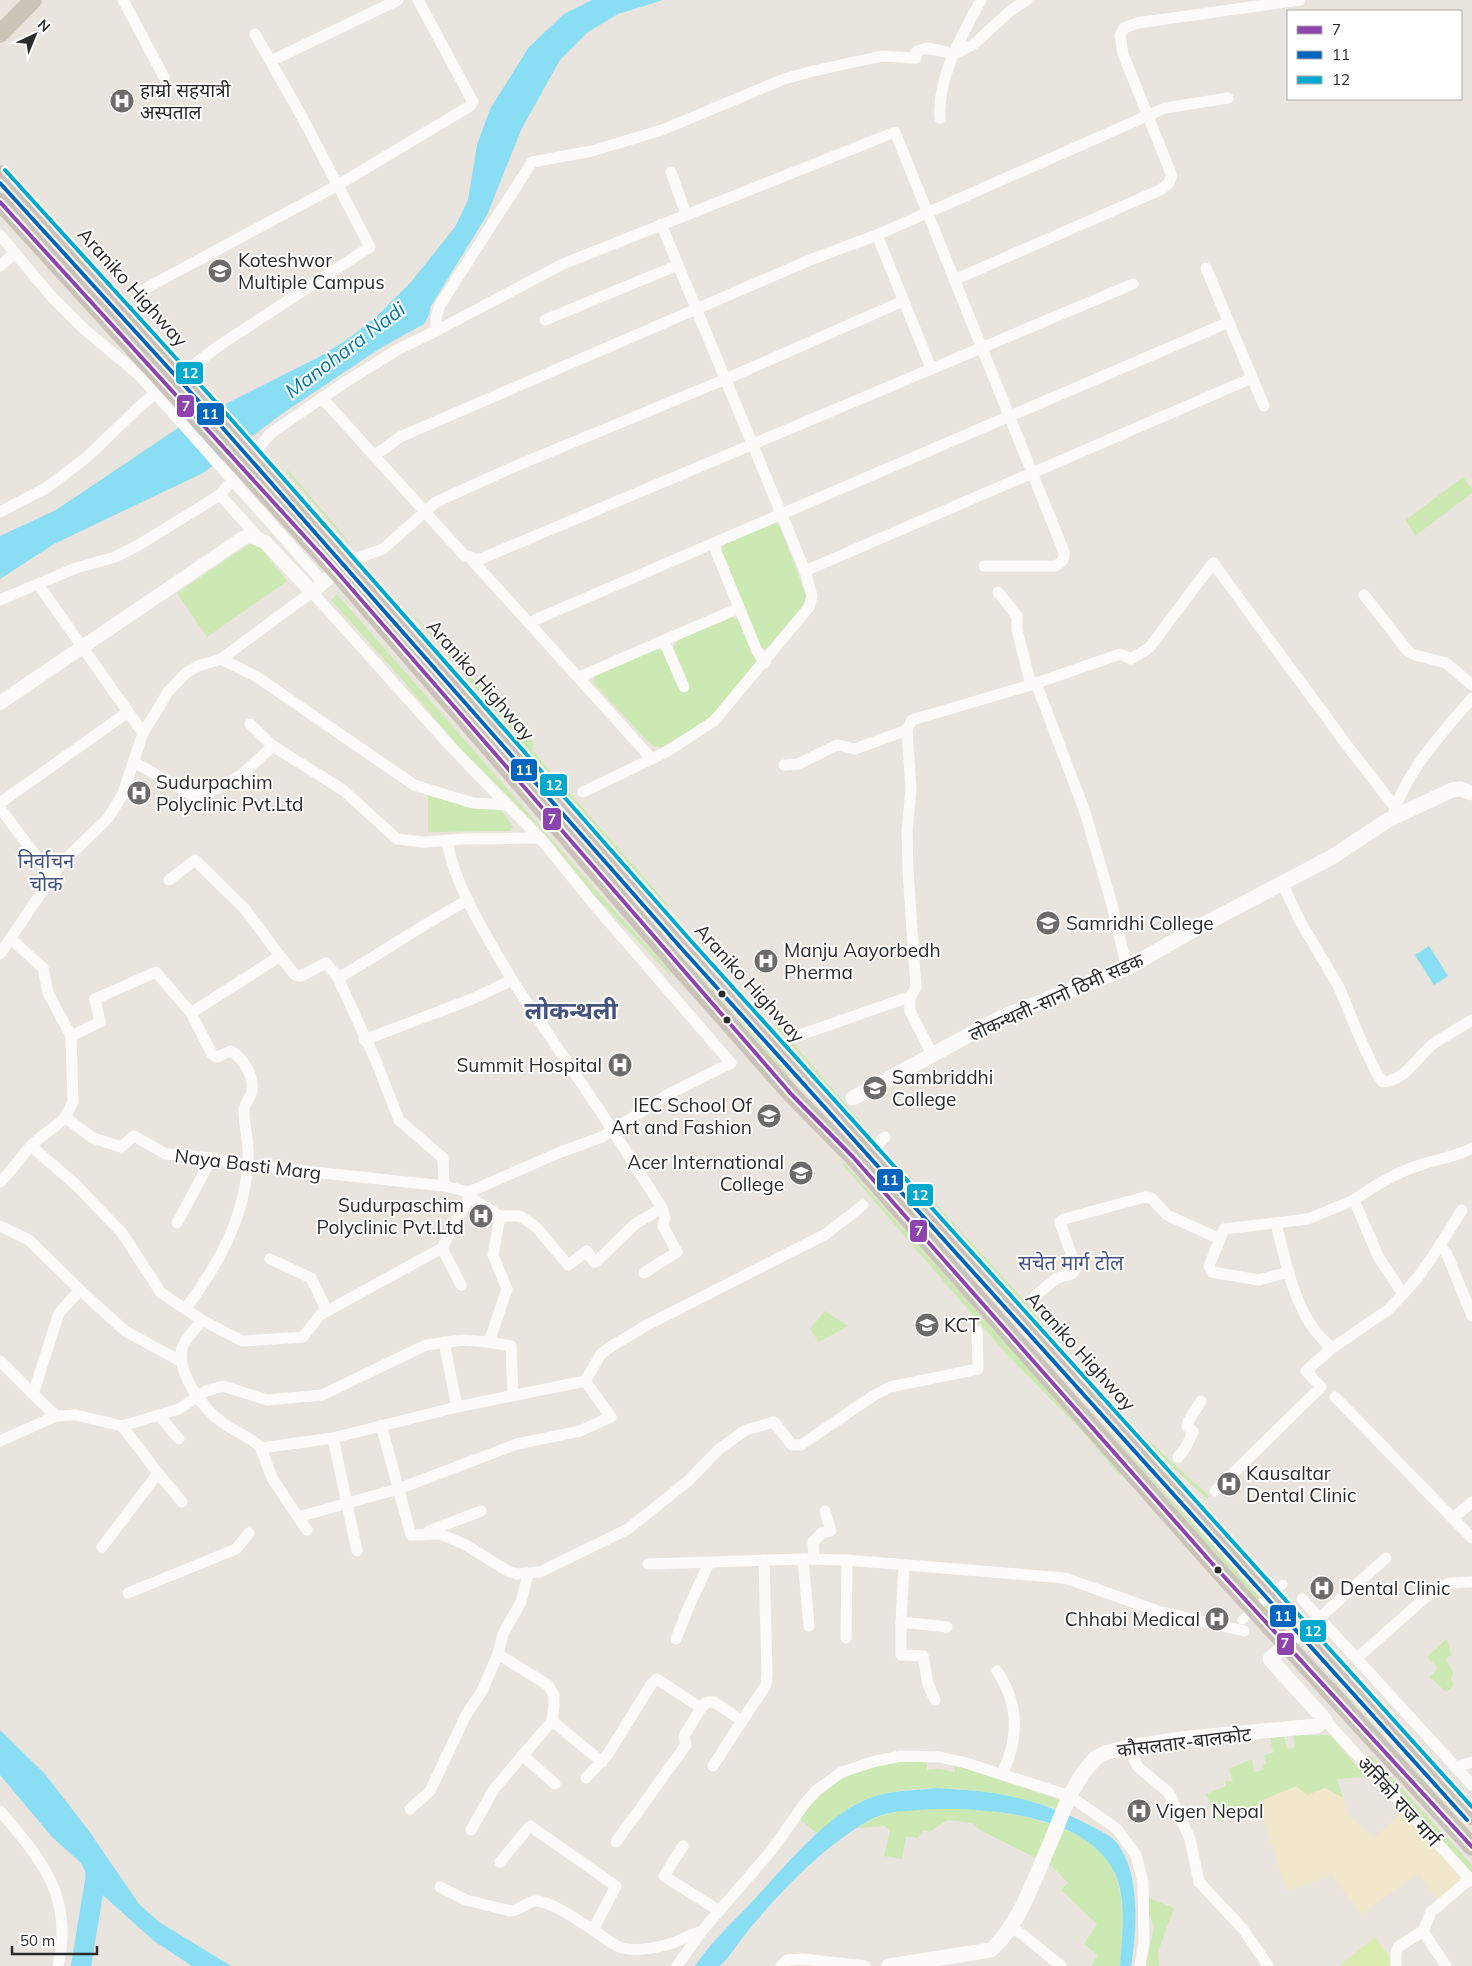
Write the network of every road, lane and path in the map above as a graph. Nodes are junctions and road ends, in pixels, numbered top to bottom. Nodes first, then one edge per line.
1 (32, 0) edge
2 (123, 0) edge
3 (398, 0) edge
4 (418, 0) edge
5 (981, 0) edge
6 (1027, 0) edge
7 (1300, 0) edge
8 (0, 34) edge
9 (255, 34) dead end
10 (955, 54) junction
11 (271, 61) junction
12 (164, 77) dead end
13 (1228, 98) dead end
14 (1149, 117) junction
15 (940, 118) dead end
16 (671, 172) dead end
17 (0, 174) edge
18 (338, 185) junction
19 (0, 202) edge
20 (927, 212) junction
21 (686, 214) junction
22 (661, 224) junction
23 (0, 235) edge
24 (877, 235) junction
25 (15, 254) junction
26 (678, 265) junction
27 (0, 266) edge
28 (1206, 268) dead end
29 (954, 280) junction
30 (1134, 284) dead end
31 (139, 292) dead end
32 (903, 301) junction
33 (697, 310) junction
34 (545, 320) dead end
35 (1229, 322) junction
36 (436, 331) junction
37 (982, 347) junction
38 (931, 368) junction
39 (145, 376) junction
40 (1252, 378) junction
41 (726, 379) junction
42 (322, 398) junction
43 (1264, 406) dead end
44 (1009, 414) junction
45 (752, 446) junction
46 (374, 456) junction
47 (1033, 474) junction
48 (220, 495) junction
49 (424, 511) junction
50 (0, 512) edge
51 (780, 514) junction
52 (258, 538) junction
53 (713, 544) junction
54 (472, 560) junction
55 (984, 566) dead end
56 (804, 571) junction
57 (336, 572) junction
58 (38, 584) junction
59 (312, 592) junction
60 (998, 592) dead end
61 (1364, 595) dead end
62 (0, 600) edge
63 (739, 608) junction
64 (530, 622) junction
65 (664, 641) junction
66 (83, 648) junction
67 (221, 659) junction
68 (765, 662) junction
69 (580, 677) junction
70 (1034, 684) junction
71 (1472, 685) edge
72 (684, 687) dead end
73 (1472, 698) edge
74 (0, 703) edge
75 (128, 712) junction
76 (250, 724) dead end
77 (907, 730) junction
78 (144, 733) junction
79 (273, 746) junction
80 (652, 760) junction
81 (134, 762) junction
82 (784, 765) dead end
83 (584, 792) dead end
84 (1472, 793) edge
85 (0, 803) edge
86 (508, 805) junction
87 (1396, 807) junction
88 (0, 808) edge
89 (1388, 820) junction
90 (540, 838) junction
91 (447, 842) junction
92 (51, 876) junction
93 (169, 880) dead end
94 (1282, 883) junction
95 (468, 900) junction
96 (11, 939) junction
97 (0, 954) edge
98 (280, 956) junction
99 (1127, 968) junction
100 (338, 978) junction
101 (512, 980) junction
102 (910, 997) junction
103 (191, 1013) junction
104 (1472, 1020) edge
105 (800, 1035) dead end
106 (71, 1036) junction
107 (364, 1040) junction
108 (932, 1054) junction
109 (853, 1098) dead end
110 (65, 1117) junction
111 (613, 1130) junction
112 (885, 1136) dead end
113 (31, 1146) junction
114 (1472, 1148) edge
115 (870, 1150) junction
116 (853, 1157) junction
117 (212, 1158) junction
118 (248, 1166) junction
119 (0, 1182) edge
120 (444, 1186) junction
121 (469, 1195) junction
122 (1354, 1200) junction
123 (864, 1205) dead end
124 (662, 1208) junction
125 (1462, 1210) dead end
126 (500, 1216) junction
127 (177, 1223) dead end
128 (1276, 1224) junction
129 (0, 1226) edge
130 (1220, 1239) junction
131 (1440, 1245) junction
132 (442, 1248) junction
133 (270, 1259) dead end
134 (1289, 1272) junction
135 (644, 1273) dead end
136 (461, 1285) dead end
137 (80, 1290) junction
138 (1403, 1294) junction
139 (1035, 1296) dead end
140 (185, 1309) junction
141 (327, 1311) junction
142 (1472, 1316) edge
143 (202, 1320) junction
144 (977, 1331) dead end
145 (444, 1342) junction
146 (489, 1342) junction
147 (1331, 1349) junction
148 (0, 1360) edge
149 (182, 1362) junction
150 (585, 1381) junction
151 (33, 1394) junction
152 (513, 1396) junction
153 (198, 1397) junction
154 (1335, 1397) dead end
155 (1201, 1400) dead end
156 (457, 1407) junction
157 (159, 1415) junction
158 (56, 1416) junction
159 (381, 1425) junction
160 (122, 1426) junction
161 (332, 1438) junction
162 (179, 1439) dead end
163 (0, 1441) edge
164 (261, 1448) junction
165 (1178, 1457) dead end
166 (158, 1473) junction
167 (398, 1489) junction
168 (1215, 1491) dead end
169 (182, 1502) dead end
170 (1472, 1502) edge
171 (349, 1504) junction
172 (481, 1511) dead end
173 (825, 1511) dead end
174 (298, 1517) junction
175 (1453, 1518) junction
176 (307, 1530) dead end
177 (249, 1533) dead end
178 (416, 1536) junction
179 (1472, 1538) edge
180 (102, 1546) dead end
181 (357, 1551) dead end
182 (1386, 1558) dead end
183 (809, 1559) junction
184 (764, 1560) junction
185 (847, 1560) junction
186 (710, 1563) junction
187 (648, 1564) dead end
188 (904, 1566) junction
189 (528, 1574) junction
190 (1472, 1582) edge
191 (1283, 1584) dead end
192 (128, 1593) dead end
193 (1302, 1599) dead end
194 (1320, 1620) junction
195 (901, 1622) junction
196 (809, 1626) dead end
197 (1243, 1626) joint
198 (947, 1627) dead end
199 (1304, 1629) junction
200 (846, 1638) dead end
201 (676, 1639) dead end
202 (1288, 1644) junction
203 (498, 1654) junction
204 (1356, 1659) junction
205 (997, 1672) dead end
206 (935, 1700) dead end
207 (702, 1708) junction
208 (1325, 1720) junction
209 (552, 1721) junction
210 (742, 1721) junction
211 (1132, 1747) junction
212 (522, 1755) junction
213 (602, 1762) junction
214 (1472, 1762) edge
215 (713, 1766) dead end
216 (1456, 1767) junction
217 (1002, 1774) junction
218 (586, 1778) dead end
219 (555, 1784) dead end
220 (1472, 1785) edge
221 (1069, 1799) junction
222 (410, 1809) dead end
223 (0, 1811) edge
224 (1472, 1816) edge
225 (471, 1830) dead end
226 (616, 1842) dead end
227 (683, 1846) dead end
228 (1472, 1847) edge
229 (500, 1862) dead end
230 (1471, 1880) edge
231 (440, 1886) dead end
232 (718, 1910) junction
233 (1011, 1927) junction
234 (593, 1930) junction
235 (1423, 1931) junction
236 (701, 1932) junction
237 (58, 1966) edge
238 (677, 1966) edge
239 (781, 1966) edge
240 (865, 1966) edge
241 (889, 1966) edge
242 (1061, 1966) edge
243 (1140, 1966) edge
244 (1268, 1966) edge
245 (1396, 1966) edge
246 (1446, 1966) edge

1 - 8 main road
2 - 12 street
3 - 11 street
4 - 18 street
5 - 10 street
6 - 10 street
7 - 14 street
9 - 11 street
10 - 15 street
10 - 36 street
11 - 18 street
13 - 14 street
14 - 20 street
14 - 29 street
16 - 21 street
17 - 57 highway, Araniko Highway
18 - 31 street
18 - 50 street
19 - 39 highway, Araniko Highway
20 - 21 street
20 - 24 street
20 - 29 street
21 - 22 street
22 - 26 street
22 - 36 street
23 - 25 street
24 - 32 street
24 - 33 street
25 - 27 street
25 - 39 street
26 - 33 street
26 - 34 street
28 - 35 street
29 - 37 street
30 - 37 street
32 - 38 street
32 - 41 street
33 - 41 street
33 - 46 street
35 - 40 street
35 - 44 street
36 - 42 street
37 - 38 street
37 - 44 street
38 - 45 street
39 - 57 highway, Araniko Highway
40 - 43 street
40 - 47 street
41 - 45 street
41 - 49 street
42 - 46 street
42 - 48 street
44 - 47 street
44 - 51 street
45 - 51 street
45 - 54 street
46 - 49 street
47 - 55 street
47 - 56 street
48 - 52 street
48 - 58 street
49 - 54 street
49 - 57 street
51 - 53 street
51 - 56 street
52 - 59 street
52 - 66 street
53 - 63 street
53 - 64 street
54 - 64 street
56 - 68 street
57 - 59 street
57 - 115 highway, Araniko Highway
57 - 116 highway, Araniko Highway
58 - 62 street
58 - 66 street
59 - 67 street
59 - 86 street
60 - 70 street
61 - 71 street
63 - 65 street
63 - 68 street
64 - 69 street
65 - 69 street
65 - 72 street
66 - 74 street
66 - 75 street
67 - 78 street
67 - 86 street
68 - 80 street
69 - 80 street
70 - 77 street
70 - 87 street
70 - 99 street
73 - 87 street
75 - 78 street
75 - 85 street
76 - 79 street
77 - 82 street
77 - 102 street
78 - 81 street
79 - 81 street
79 - 91 street
80 - 83 street
81 - 92 street
84 - 89 main road, लोकन्थली-सानो ठिमी सडक
86 - 90 street
87 - 89 street
88 - 92 street
89 - 94 main road, लोकन्थली-सानो ठिमी सडक
90 - 91 street
90 - 111 street
91 - 95 street
92 - 96 street
93 - 98 street
94 - 99 main road, लोकन्थली-सानो ठिमी सडक
94 - 104 street
95 - 100 street
95 - 101 street
96 - 97 street
96 - 106 street
98 - 100 street
98 - 103 street
99 - 108 main road, लोकन्थली-सानो ठिमी सडक
100 - 107 street
101 - 107 street
101 - 111 street
102 - 105 street
102 - 108 street
103 - 106 street
103 - 118 street
106 - 110 street
107 - 120 street
108 - 109 main road, लोकन्थली-सानो ठिमी सडक
110 - 113 street
110 - 117 street, Naya Basti Marg
111 - 121 street
111 - 124 street
112 - 115 street
113 - 119 street
113 - 140 street
114 - 122 street
115 - 116 highway
115 - 199 highway, Araniko Highway
116 - 202 highway, Araniko Highway
117 - 118 street, Naya Basti Marg
117 - 127 street
118 - 120 street, Naya Basti Marg
118 - 140 street
120 - 121 street, Naya Basti Marg
121 - 126 street, Naya Basti Marg
121 - 132 street
122 - 128 street
122 - 138 street
123 - 150 street
124 - 126 street
124 - 135 street
125 - 131 street
126 - 146 street
128 - 130 street
128 - 134 street
129 - 137 street
130 - 134 street
130 - 139 street
131 - 138 street
131 - 142 street
132 - 136 street
132 - 141 street
133 - 141 street
134 - 147 street
137 - 149 street
137 - 151 street
138 - 147 street
140 - 143 street
141 - 143 street
143 - 149 street
144 - 189 street
145 - 146 street
145 - 153 street
145 - 156 street
146 - 152 street
147 - 168 street
148 - 151 street
149 - 153 street
150 - 152 street
150 - 167 street
151 - 158 street
152 - 156 street
153 - 157 street
153 - 164 street
154 - 175 street
155 - 165 street
156 - 159 street
157 - 160 street
157 - 162 street
158 - 160 street
158 - 163 street
159 - 161 street
159 - 167 street
160 - 166 street
161 - 164 street
161 - 171 street
164 - 174 street
166 - 169 street
166 - 180 street
167 - 171 street
167 - 178 street
170 - 175 street
171 - 174 street
171 - 181 street
172 - 178 street
173 - 183 street
174 - 176 street
175 - 179 street
177 - 192 street
178 - 189 street
182 - 194 street
183 - 184 street
183 - 185 street
183 - 196 street
184 - 186 street
184 - 210 street
185 - 188 street
185 - 200 street
186 - 187 street
186 - 201 street
188 - 195 street
188 - 197 street
189 - 203 street
190 - 204 street
191 - 197 street
193 - 194 street
194 - 199 street
194 - 204 street
195 - 198 street
195 - 206 street
199 - 202 main road
199 - 224 highway, Araniko Highway
202 - 208 main road
202 - 228 highway, Araniko Highway
203 - 209 street
203 - 222 street
204 - 216 street
205 - 217 street
207 - 210 street
207 - 213 street
207 - 226 street
208 - 211 main road, कौसलतार-बालकोट
208 - 230 street, अर्निको राज मार्ग
209 - 212 street
209 - 213 street
210 - 215 street
211 - 221 main road, कौसलतार-बालकोट
211 - 244 street
212 - 219 street
212 - 225 street
213 - 218 street
214 - 216 street
216 - 220 street
217 - 221 street
217 - 232 street
221 - 233 main road, कौसलतार-बालकोट
221 - 243 street
223 - 237 street
227 - 232 street
229 - 234 street
230 - 235 street
231 - 234 street
232 - 236 street
233 - 241 main road, कौसलतार-बालकोट
233 - 242 street
234 - 236 street
235 - 245 street
235 - 246 street
236 - 238 street
239 - 240 street

